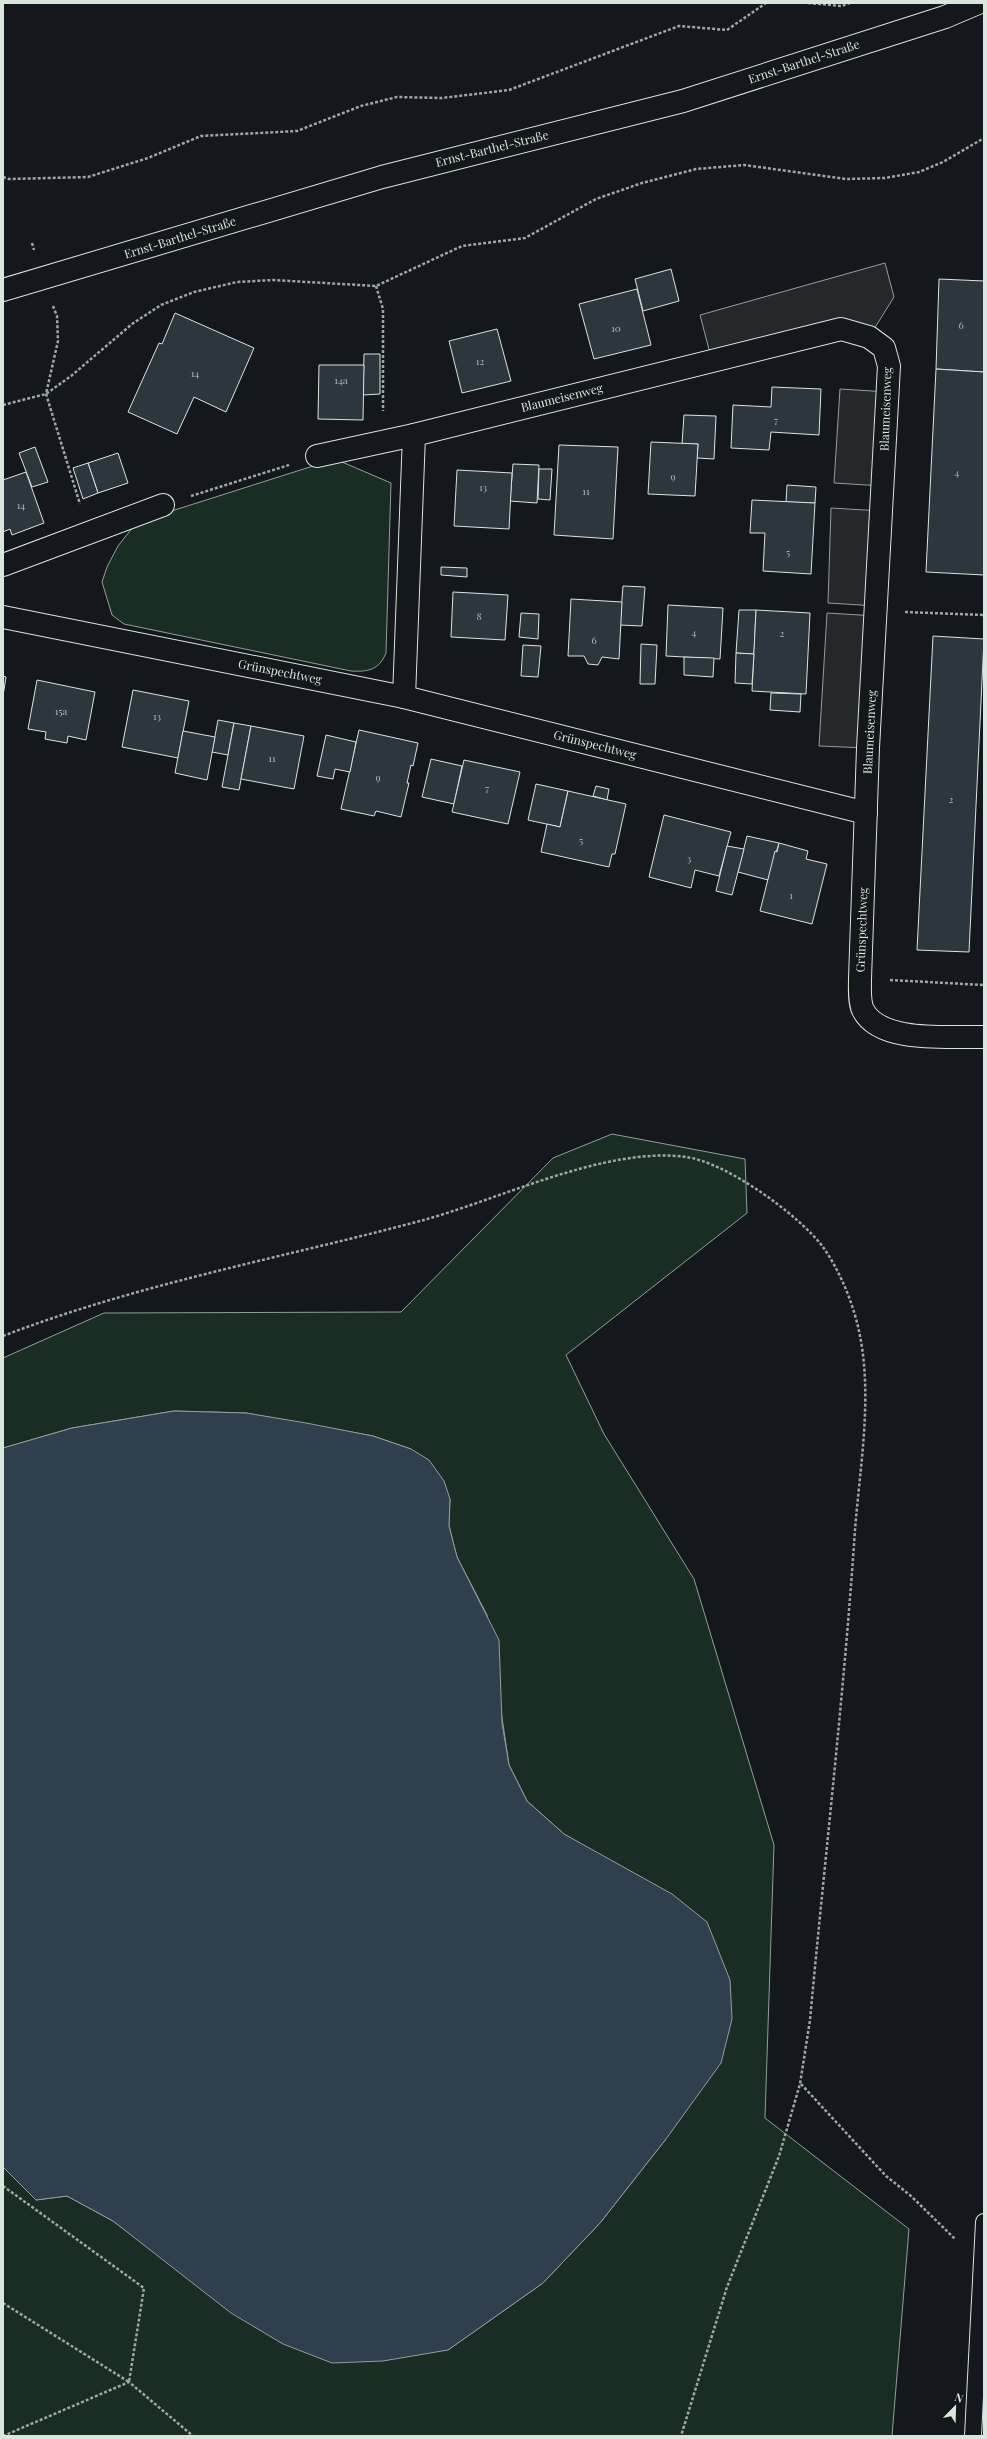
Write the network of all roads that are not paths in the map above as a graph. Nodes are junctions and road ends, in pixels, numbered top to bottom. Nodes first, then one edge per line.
1 (978, 3) edge
2 (3, 290) edge
3 (414, 436) junction
4 (316, 456) road end
5 (163, 505) road end
6 (3, 565) edge
7 (3, 617) edge
8 (404, 697) junction
9 (866, 813) junction
10 (984, 1037) edge
11 (984, 2222) edge
12 (980, 2404) edge
13 (973, 2436) edge

1 - 2 street, Ernst-Barthel-Straße
3 - 4 street, Blaumeisenweg
3 - 8 street
3 - 9 street, Blaumeisenweg
5 - 6 street
7 - 8 street, Grünspechtweg
8 - 9 street, Grünspechtweg
9 - 10 street, Grünspechtweg
11 - 12 lane
12 - 13 lane

